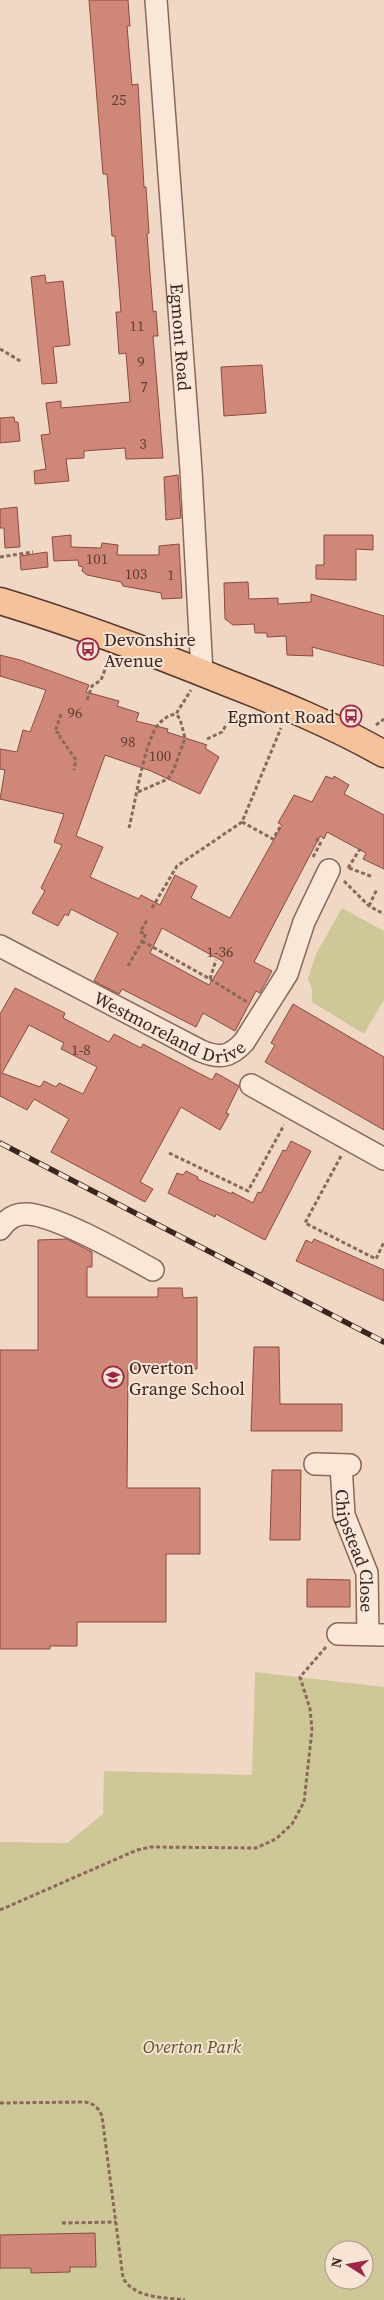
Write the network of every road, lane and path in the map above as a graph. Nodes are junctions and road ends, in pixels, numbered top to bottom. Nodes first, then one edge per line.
1 (156, 0) edge
2 (0, 349) edge
3 (22, 362) dead end
4 (33, 552) dead end
5 (0, 557) edge
6 (0, 601) edge
7 (116, 640) junction
8 (202, 672) junction
9 (246, 690) junction
10 (86, 700) dead end
11 (289, 707) junction
12 (61, 714) dead end
13 (176, 714) junction
14 (207, 739) dead end
15 (384, 754) edge
16 (74, 770) dead end
17 (138, 792) junction
18 (242, 822) junction
19 (280, 827) dead end
20 (129, 828) dead end
21 (339, 871) junction
22 (373, 877) dead end
23 (377, 889) dead end
24 (369, 906) junction
25 (152, 908) dead end
26 (384, 914) edge
27 (147, 920) dead end
28 (142, 941) junction
29 (0, 946) edge
30 (216, 960) dead end
31 (128, 966) dead end
32 (210, 979) junction
33 (263, 1012) junction
34 (251, 1085) dead end
35 (293, 1109) junction
36 (350, 1140) junction
37 (169, 1153) dead end
38 (384, 1159) edge
39 (0, 1229) edge
40 (384, 1242) edge
41 (153, 1270) dead end
42 (315, 1464) dead end
43 (338, 1634) joint
44 (376, 1634) edge
45 (0, 1910) edge
46 (0, 2103) edge
47 (116, 2222) junction
48 (62, 2223) dead end
49 (185, 2300) edge

1 - 8 street, Egmont Road
2 - 3 path
4 - 5 path
6 - 7 main road
7 - 8 main road
7 - 10 path
8 - 9 main road
8 - 13 path
9 - 11 main road
9 - 14 path
11 - 15 main road
11 - 18 path
12 - 16 path
13 - 17 path
13 - 17 path
17 - 20 path
18 - 19 path
18 - 25 path
21 - 22 path
21 - 24 path
21 - 33 street, Westmoreland Drive
23 - 24 path
24 - 26 path
27 - 28 path
28 - 31 path
28 - 32 path
29 - 33 street, Westmoreland Drive
30 - 32 path
32 - 33 path
34 - 35 street
35 - 36 street
35 - 37 path
36 - 38 street
36 - 40 path
39 - 41 street
42 - 44 street, Chipstead Close
43 - 44 street
43 - 45 path
46 - 47 path
47 - 48 path
47 - 49 path

